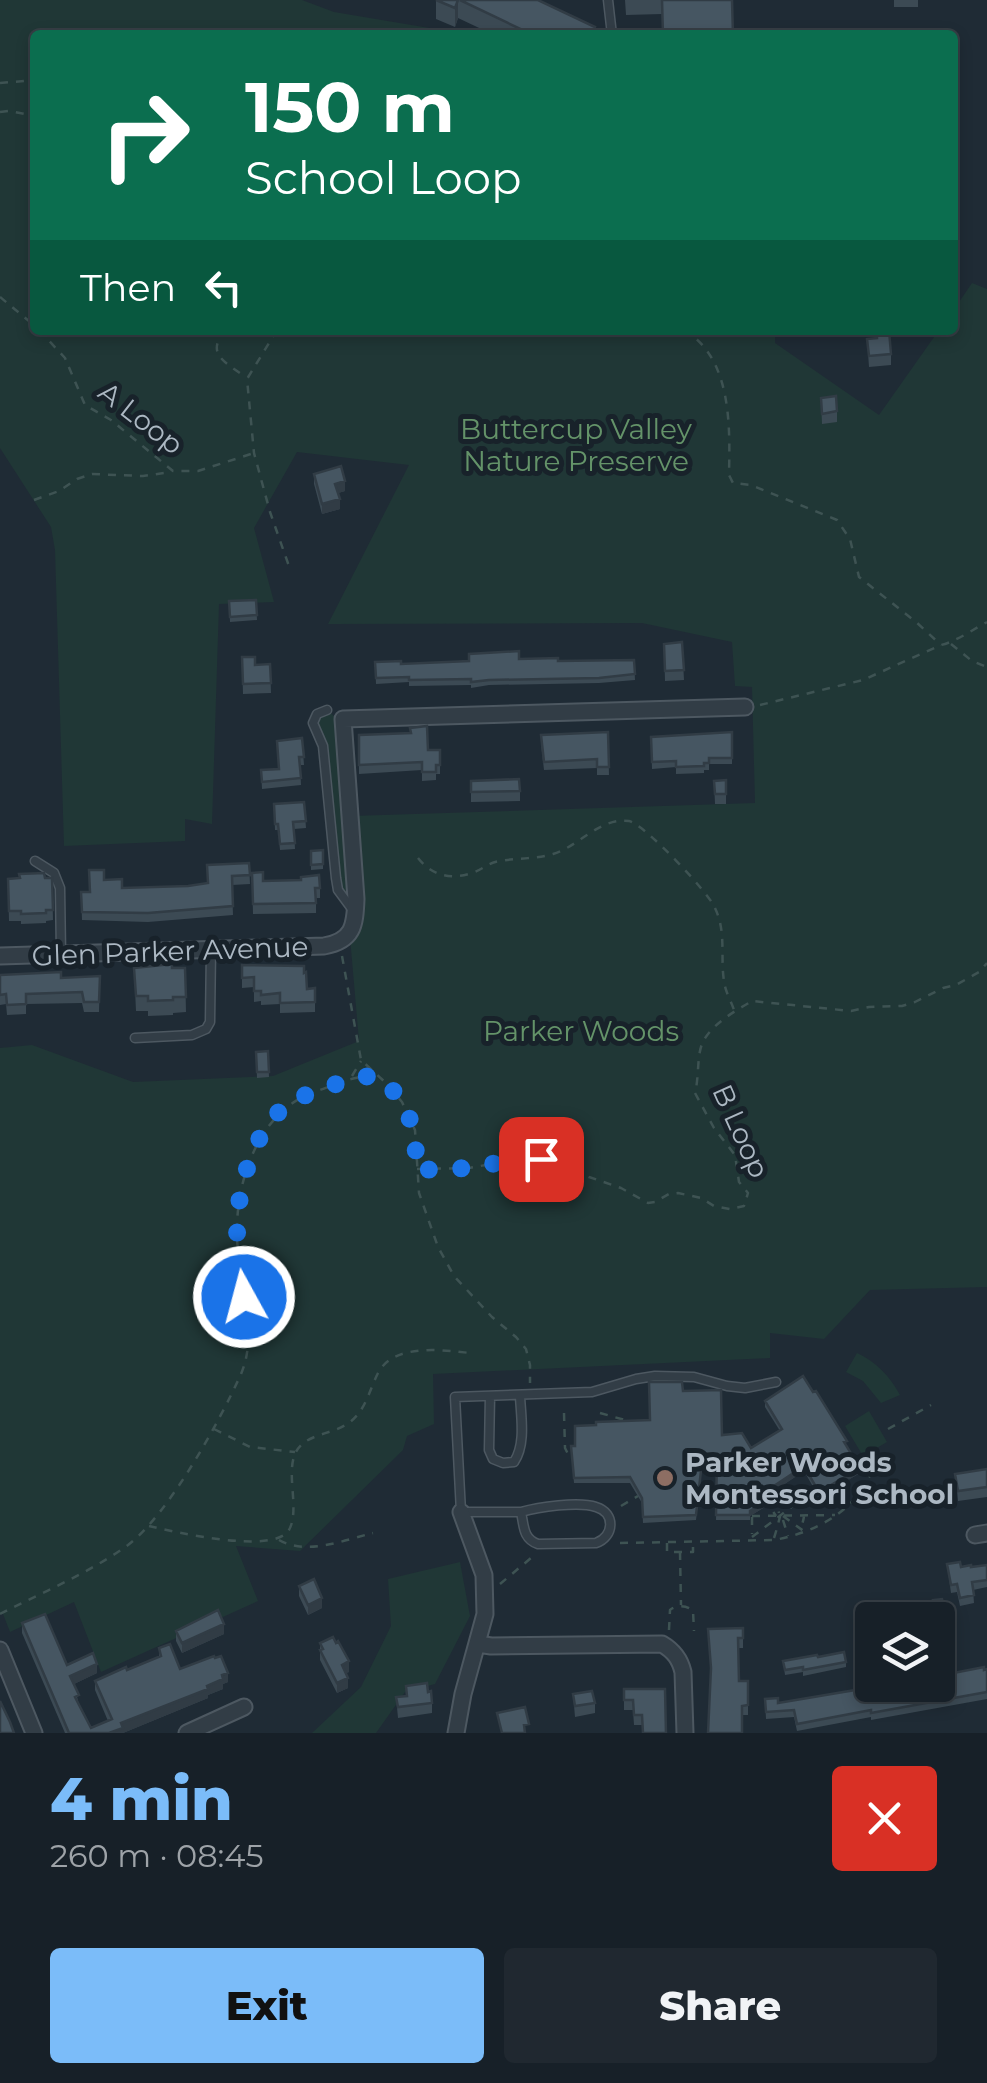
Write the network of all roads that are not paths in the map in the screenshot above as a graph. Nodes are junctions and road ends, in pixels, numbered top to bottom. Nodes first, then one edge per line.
1 (608, 0) edge
2 (611, 30) edge
3 (744, 708) road end
4 (328, 710) dead end
5 (35, 860) dead end
6 (356, 913) junction
7 (211, 949) junction
8 (61, 954) junction
9 (0, 956) edge
10 (135, 1038) dead end
11 (776, 1382) dead end
12 (490, 1396) junction
13 (520, 1396) junction
14 (460, 1512) junction
15 (521, 1512) junction
16 (478, 1644) junction
17 (0, 1650) edge
18 (244, 1707) dead end
19 (34, 1733) edge
20 (187, 1733) edge
21 (456, 1733) edge
22 (685, 1733) edge

1 - 2 lane
3 - 6 street
4 - 6 lane
5 - 8 lane
6 - 7 street, Glen Parker Avenue
7 - 8 street, Glen Parker Avenue
7 - 10 lane
8 - 9 street, Glen Parker Avenue
11 - 13 lane
12 - 13 lane
12 - 13 lane
12 - 14 lane
14 - 15 lane
14 - 16 street
15 - 15 lane
16 - 21 street
16 - 22 street
17 - 19 street
18 - 20 street

